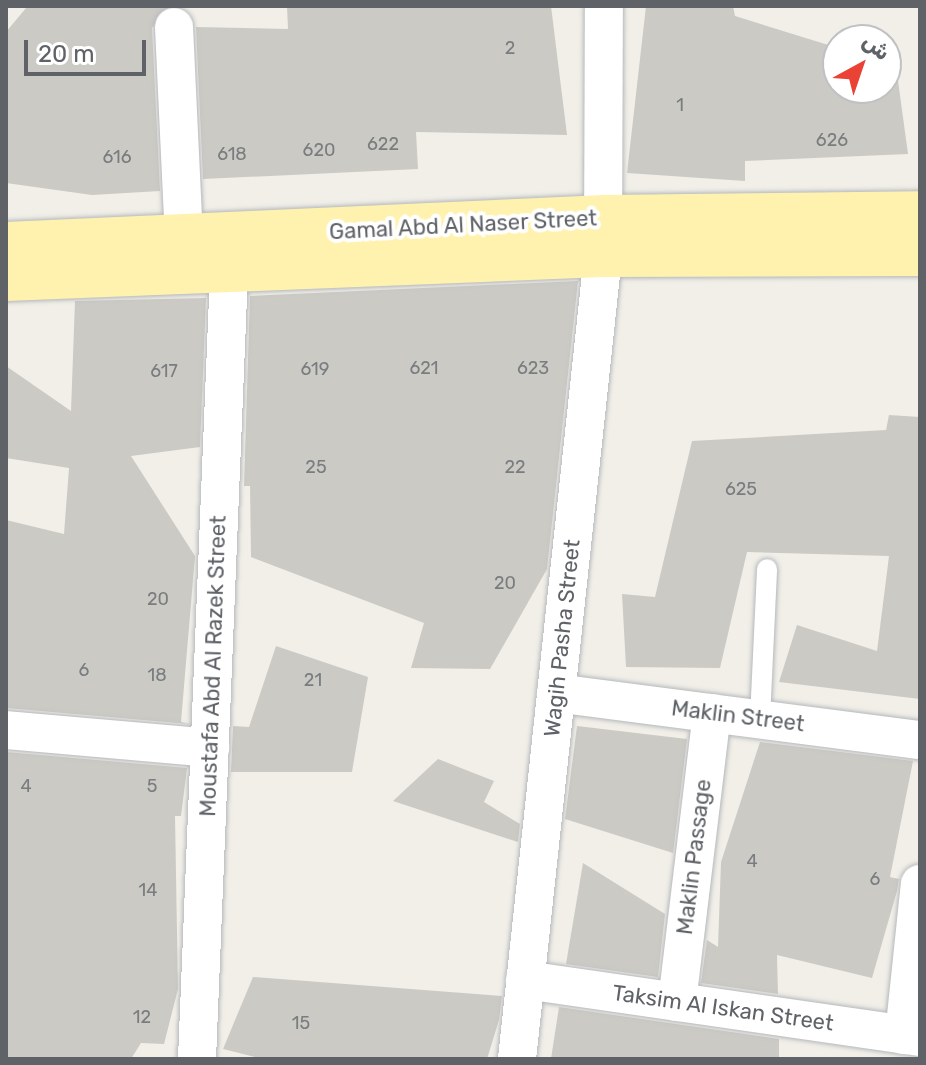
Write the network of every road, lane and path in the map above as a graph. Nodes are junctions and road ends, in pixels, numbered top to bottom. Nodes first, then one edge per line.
1 (604, 6) edge
2 (174, 27) dead end
3 (920, 213) edge
4 (604, 236) junction
5 (184, 239) junction
6 (6, 244) edge
7 (920, 254) edge
8 (229, 272) junction
9 (6, 279) edge
10 (767, 569) dead end
11 (556, 693) junction
12 (712, 713) junction
13 (760, 719) junction
14 (6, 730) edge
15 (920, 740) edge
16 (210, 748) junction
17 (920, 884) edge
18 (525, 980) junction
19 (677, 1002) junction
20 (912, 1036) edge
21 (197, 1059) edge
22 (517, 1059) edge

1 - 4 street, Wagih Pasha Street
2 - 5 street
3 - 4 main road, Gamal Abd Al Naser Street
4 - 5 main road, Gamal Abd Al Naser Street
4 - 7 main road, Gamal Abd Al Naser Street
4 - 8 main road, Gamal Abd Al Naser Street
4 - 11 street, Wagih Pasha Street
5 - 6 main road, Gamal Abd Al Naser Street
8 - 9 main road, Gamal Abd Al Naser Street
8 - 16 street, Moustafa Abd Al Razek Street
10 - 13 lane
11 - 12 street, Maklin Street
11 - 18 street, Wagih Pasha Street
12 - 13 street, Maklin Street
12 - 19 street, Maklin Passage
13 - 15 street, Maklin Street
14 - 16 street
16 - 21 street, Moustafa Abd Al Razek Street
17 - 20 street
18 - 19 street, Taksim Al Iskan Street
18 - 22 street, Wagih Pasha Street
19 - 20 street, Taksim Al Iskan Street

